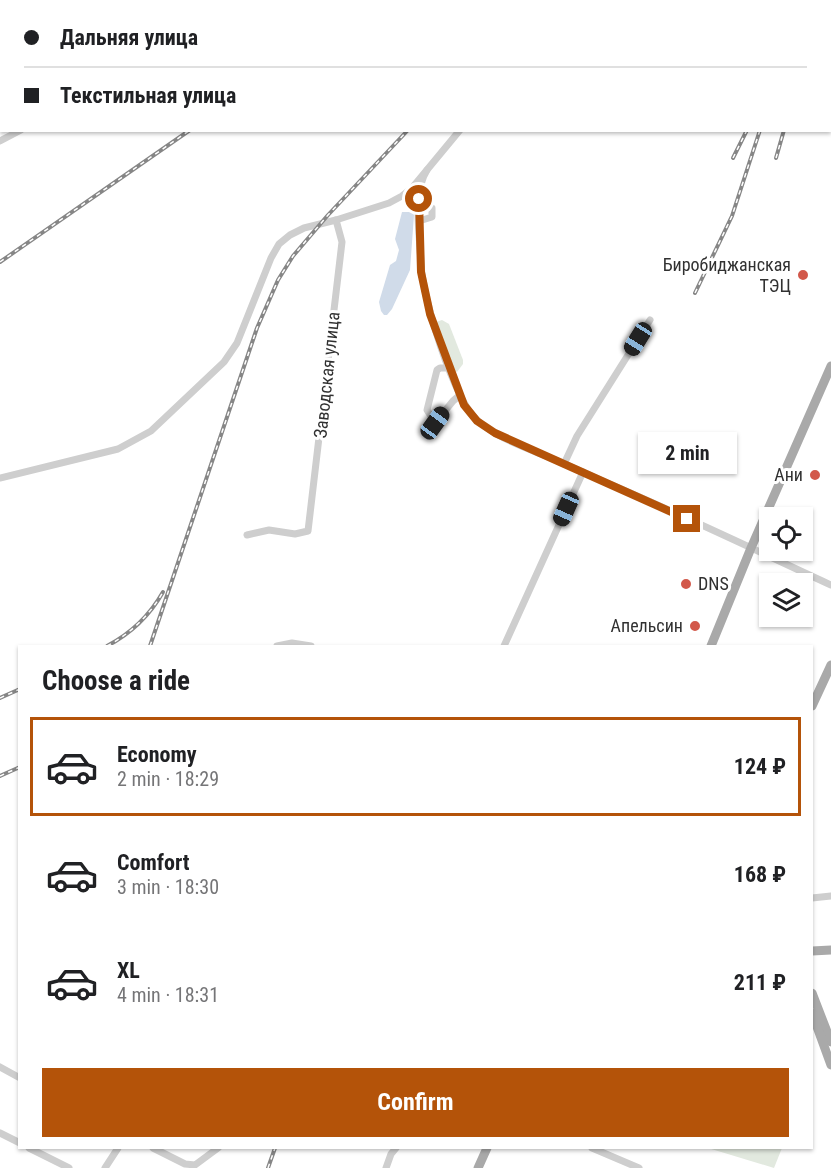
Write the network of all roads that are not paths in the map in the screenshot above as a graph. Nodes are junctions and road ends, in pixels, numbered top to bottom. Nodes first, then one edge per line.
1 (17, 132) edge
2 (458, 132) edge
3 (0, 141) edge
4 (427, 170) junction
5 (402, 196) junction
6 (419, 199) junction
7 (432, 208) dead end
8 (336, 220) junction
9 (419, 221) junction
10 (650, 320) dead end
11 (831, 366) edge
12 (450, 368) junction
13 (460, 395) junction
14 (564, 464) junction
15 (583, 472) junction
16 (0, 478) edge
17 (247, 535) dead end
18 (751, 548) junction
19 (831, 585) edge
20 (282, 645) edge
21 (305, 645) edge
22 (504, 645) edge
23 (711, 645) edge
24 (831, 665) edge
25 (813, 704) edge
26 (831, 896) edge
27 (813, 898) edge
28 (831, 950) edge
29 (813, 951) edge
30 (813, 996) edge
31 (813, 1016) edge
32 (831, 1042) edge
33 (831, 1065) edge
34 (0, 1067) edge
35 (18, 1077) edge
36 (0, 1133) edge
37 (18, 1142) edge
38 (31, 1149) edge
39 (117, 1149) edge
40 (155, 1149) edge
41 (217, 1149) edge
42 (395, 1149) edge
43 (487, 1149) edge
44 (594, 1149) edge
45 (69, 1168) edge
46 (105, 1168) edge
47 (386, 1168) edge
48 (478, 1168) edge
49 (639, 1168) edge

1 - 3 street
2 - 4 street
4 - 5 street
4 - 6 street
5 - 6 street
5 - 8 street
6 - 9 street
7 - 9 street
8 - 16 street
8 - 17 street, Заводская улица
9 - 12 street
10 - 14 street
11 - 18 main road
12 - 13 street
12 - 13 street
13 - 14 street
14 - 15 street
15 - 18 street
15 - 22 street
18 - 19 street
18 - 23 main road
20 - 21 street
24 - 25 main road
26 - 27 street
28 - 29 main road
30 - 32 main road
31 - 33 main road
34 - 35 street
36 - 37 street
38 - 45 street
39 - 46 street
40 - 41 street
42 - 47 street
43 - 48 main road
44 - 49 street

